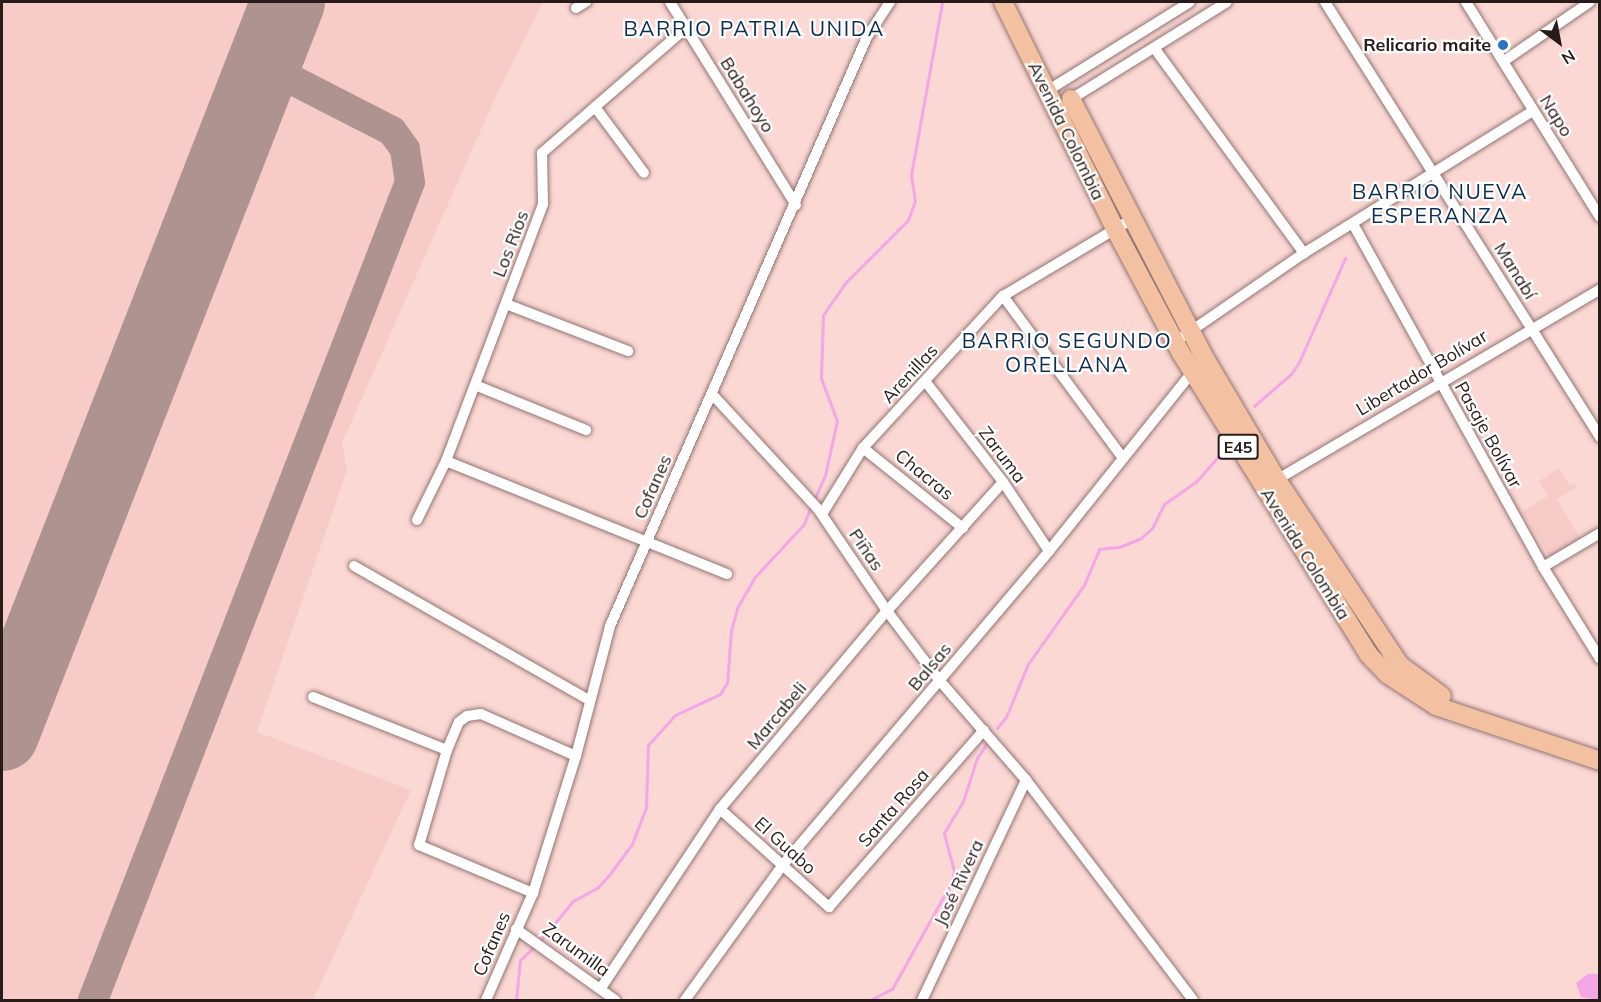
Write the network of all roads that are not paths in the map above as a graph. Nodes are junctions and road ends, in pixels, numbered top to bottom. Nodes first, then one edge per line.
1 (586, 2) edge
2 (670, 2) edge
3 (890, 2) edge
4 (1003, 2) edge
5 (1190, 2) edge
6 (1227, 2) edge
7 (1325, 2) edge
8 (1466, 2) edge
9 (1590, 2) edge
10 (576, 8) dead end
11 (686, 28) junction
12 (1155, 49) junction
13 (1503, 61) junction
14 (1047, 91) junction
15 (1063, 105) junction
16 (595, 107) junction
17 (1533, 111) junction
18 (644, 173) dead end
19 (1435, 174) junction
20 (796, 205) junction
21 (1599, 217) edge
22 (1134, 218) junction
23 (1353, 224) junction
24 (1115, 229) junction
25 (1304, 253) junction
26 (1599, 289) edge
27 (1003, 296) junction
28 (506, 304) junction
29 (1531, 328) junction
30 (1190, 330) junction
31 (1175, 342) junction
32 (628, 351) dead end
33 (1199, 366) junction
34 (925, 381) junction
35 (1440, 381) junction
36 (475, 385) junction
37 (712, 394) junction
38 (586, 430) dead end
39 (1599, 437) edge
40 (863, 448) junction
41 (1123, 458) junction
42 (446, 461) junction
43 (1003, 482) junction
44 (1270, 484) junction
45 (822, 514) junction
46 (417, 520) dead end
47 (963, 528) junction
48 (1599, 532) edge
49 (647, 541) junction
50 (1049, 551) junction
51 (354, 566) dead end
52 (1543, 567) junction
53 (727, 574) dead end
54 (887, 611) junction
55 (1599, 659) edge
56 (940, 681) junction
57 (313, 697) dead end
58 (589, 699) junction
59 (984, 730) junction
60 (1599, 749) edge
61 (447, 750) junction
62 (576, 756) junction
63 (1599, 761) edge
64 (1026, 780) junction
65 (720, 809) junction
66 (782, 866) junction
67 (533, 893) junction
68 (829, 908) joint
69 (516, 929) junction
70 (601, 988) junction
71 (486, 1000) edge
72 (612, 1000) edge
73 (685, 1000) edge
74 (922, 1000) edge
75 (1193, 1000) edge

1 - 10 street
2 - 11 street, Babahoyo
3 - 20 street, Cofanes
4 - 14 main road, Avenida Colombia / E45
5 - 14 street
6 - 12 street
7 - 19 street, Manabí
8 - 13 street, Napo
9 - 13 street
11 - 16 street, Los Rios
11 - 20 street, Babahoyo
12 - 15 street
12 - 25 street
13 - 17 street, Napo
14 - 15 main road, Avenida Colombia / E45
15 - 22 main road, Avenida Colombia / E45
15 - 24 main road, Avenida Colombia / E45
16 - 18 street
16 - 28 street, Los Rios
17 - 19 street
17 - 21 street, Napo
19 - 23 street
19 - 29 street, Manabí
20 - 37 street, Cofanes
22 - 24 street, Arenillas
22 - 30 main road, Avenida Colombia / E45
23 - 25 street
23 - 35 street, Pasaje Bolívar
24 - 27 street, Arenillas
24 - 31 main road, Avenida Colombia / E45
25 - 30 street
26 - 29 street, Libertador Bolívar
27 - 34 street, Arenillas
27 - 41 street
28 - 32 street
28 - 36 street, Los Rios
29 - 35 street, Libertador Bolívar
29 - 39 street, Manabí
30 - 31 street
30 - 33 main road, Avenida Colombia / E45
31 - 33 main road, Avenida Colombia / E45
33 - 41 street, Balsas
33 - 44 main road, Avenida Colombia / E45
34 - 40 street, Arenillas
34 - 43 street, Zaruma
35 - 44 street, Libertador Bolívar
35 - 52 street, Pasaje Bolívar
36 - 38 street
36 - 42 street, Los Rios
37 - 45 street, Piñas
37 - 49 street, Cofanes
40 - 45 street, Arenillas
40 - 47 street, Chacras
41 - 50 street, Balsas
42 - 46 street, Los Rios
42 - 49 street
43 - 47 street, Marcabeli
43 - 50 street, Zaruma
44 - 60 main road, Avenida Colombia / E45
44 - 63 main road, Avenida Colombia / E45
45 - 54 street, Piñas
47 - 54 street, Marcabeli
48 - 52 street
49 - 53 street
49 - 58 street, Cofanes
50 - 56 street, Balsas
51 - 58 street
52 - 55 street, Pasaje Bolívar
54 - 56 street, Piñas
54 - 65 street, Marcabeli
56 - 59 street, Piñas
56 - 66 street, Balsas
57 - 61 street
58 - 62 street, Cofanes
59 - 64 street, Piñas
59 - 68 street, Santa Rosa
61 - 62 street
61 - 67 street
62 - 67 street, Cofanes
64 - 74 street, José Rivera
64 - 75 street, Piñas
65 - 66 street, El Guabo
65 - 70 street, Marcabeli
66 - 68 street, El Guabo
66 - 73 street, Balsas
67 - 69 street, Cofanes
69 - 70 street, Zarumilla
69 - 71 street, Cofanes
70 - 72 street, Zarumilla

